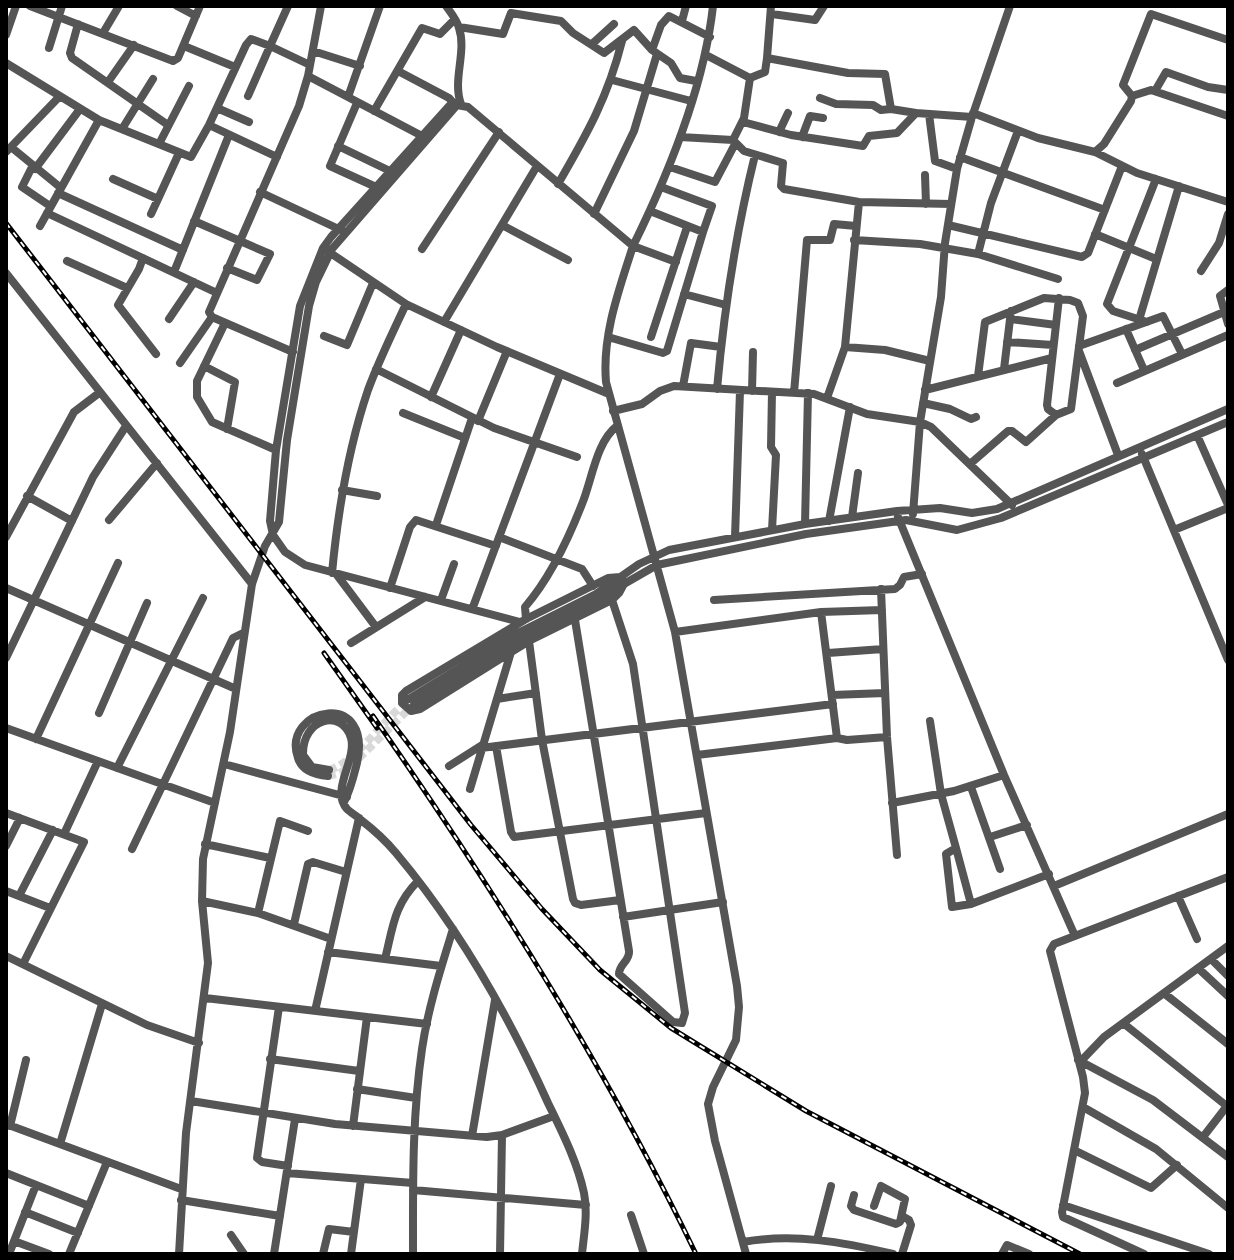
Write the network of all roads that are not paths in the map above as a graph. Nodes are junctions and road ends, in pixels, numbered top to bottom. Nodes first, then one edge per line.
1 (16, 6) edge
2 (30, 6) edge
3 (62, 6) edge
4 (119, 6) edge
5 (177, 6) edge
6 (200, 6) edge
7 (288, 6) edge
8 (308, 6) edge
9 (380, 6) edge
10 (446, 6) edge
11 (676, 6) edge
12 (686, 6) edge
13 (713, 6) edge
14 (824, 6) edge
15 (1010, 6) edge
16 (321, 9) edge
17 (512, 10) edge
18 (771, 10) edge
19 (196, 16) junction
20 (59, 17) junction
21 (678, 19) junction
22 (457, 23) junction
23 (78, 24) junction
24 (614, 24) dead end
25 (103, 33) junction
26 (6, 35) edge
27 (710, 37) junction
28 (622, 40) junction
29 (1228, 40) edge
30 (592, 44) junction
31 (134, 45) junction
32 (184, 46) junction
33 (270, 46) junction
34 (49, 48) dead end
35 (313, 51) junction
36 (655, 52) junction
37 (706, 55) junction
38 (767, 58) junction
39 (6, 63) edge
40 (310, 65) junction
41 (360, 66) junction
42 (235, 67) junction
43 (398, 71) junction
44 (308, 76) junction
45 (750, 78) junction
46 (153, 79) dead end
47 (612, 80) junction
48 (696, 81) junction
49 (108, 82) junction
50 (189, 86) dead end
51 (647, 89) junction
52 (1228, 90) edge
53 (1155, 91) junction
54 (248, 96) dead end
55 (1132, 96) junction
56 (59, 97) junction
57 (348, 97) junction
58 (820, 98) dead end
59 (691, 101) junction
60 (357, 103) junction
61 (138, 104) junction
62 (457, 105) junction
63 (217, 108) junction
64 (80, 109) junction
65 (891, 109) junction
66 (374, 111) junction
67 (788, 113) dead end
68 (916, 113) junction
69 (929, 114) junction
70 (972, 115) junction
71 (1228, 116) edge
72 (823, 118) dead end
73 (99, 120) junction
74 (249, 122) dead end
75 (743, 122) junction
76 (168, 125) junction
77 (209, 125) junction
78 (122, 129) junction
79 (1018, 131) junction
80 (499, 132) junction
81 (779, 132) junction
82 (229, 135) junction
83 (680, 137) junction
84 (802, 137) junction
85 (424, 138) junction
86 (734, 142) junction
87 (159, 144) junction
88 (338, 146) junction
89 (8, 150) edge
90 (1095, 152) junction
91 (179, 153) junction
92 (755, 155) junction
93 (277, 157) junction
94 (960, 157) junction
95 (537, 166) junction
96 (1122, 166) junction
97 (670, 167) junction
98 (34, 168) junction
99 (957, 169) junction
100 (390, 171) junction
101 (1002, 171) junction
102 (925, 175) dead end
103 (113, 179) dead end
104 (1156, 179) junction
105 (558, 184) junction
106 (1179, 186) junction
107 (376, 187) junction
108 (661, 187) junction
109 (59, 190) junction
110 (260, 192) junction
111 (158, 199) junction
112 (859, 202) junction
113 (1228, 202) edge
114 (926, 204) junction
115 (951, 204) junction
116 (48, 209) junction
117 (1105, 210) junction
118 (650, 211) junction
119 (151, 214) dead end
120 (594, 214) junction
121 (1228, 214) edge
122 (194, 221) junction
123 (502, 225) junction
124 (948, 225) junction
125 (40, 226) dead end
126 (856, 226) junction
127 (687, 227) junction
128 (343, 230) junction
129 (703, 232) junction
130 (983, 233) junction
131 (1095, 234) junction
132 (239, 239) junction
133 (854, 240) junction
134 (633, 246) junction
135 (945, 248) junction
136 (1129, 248) junction
137 (422, 249) dead end
138 (183, 250) junction
139 (326, 250) junction
140 (978, 254) junction
141 (143, 258) junction
142 (1156, 259) junction
143 (568, 260) dead end
144 (67, 261) dead end
145 (676, 262) junction
146 (227, 268) junction
147 (1201, 271) dead end
148 (174, 272) junction
149 (6, 273) edge
150 (1058, 279) dead end
151 (194, 282) junction
152 (373, 283) junction
153 (127, 288) junction
154 (1228, 290) edge
155 (217, 293) junction
156 (684, 294) junction
157 (1059, 298) junction
158 (406, 304) junction
159 (726, 305) junction
160 (1224, 312) junction
161 (1010, 315) junction
162 (212, 317) junction
163 (169, 319) dead end
164 (1143, 321) junction
165 (444, 322) junction
166 (225, 323) junction
167 (1228, 324) edge
168 (1056, 325) junction
169 (1126, 329) junction
170 (461, 330) junction
171 (1172, 333) junction
172 (1228, 335) edge
173 (324, 336) dead end
174 (608, 337) junction
175 (651, 337) dead end
176 (1007, 342) junction
177 (1053, 345) junction
178 (721, 347) junction
179 (845, 347) junction
180 (1078, 348) junction
181 (1135, 350) junction
182 (507, 351) junction
183 (293, 352) junction
184 (753, 352) dead end
185 (156, 354) dead end
186 (1182, 354) junction
187 (1052, 358) junction
188 (930, 361) junction
189 (180, 363) dead end
190 (204, 366) junction
191 (376, 369) junction
192 (1004, 369) junction
193 (1144, 370) junction
194 (560, 374) junction
195 (978, 376) junction
196 (1117, 383) dead end
197 (683, 386) junction
198 (717, 389) junction
199 (925, 390) junction
200 (740, 391) junction
201 (752, 391) junction
202 (772, 392) junction
203 (99, 393) junction
204 (794, 393) junction
205 (808, 393) junction
206 (609, 394) junction
207 (431, 397) junction
208 (827, 398) junction
209 (923, 403) junction
210 (850, 407) junction
211 (1228, 409) edge
212 (613, 411) junction
213 (403, 413) dead end
214 (1056, 415) junction
215 (976, 417) dead end
216 (475, 420) junction
217 (920, 422) junction
218 (1228, 422) edge
219 (126, 426) junction
220 (617, 426) junction
221 (227, 429) junction
222 (1197, 435) junction
223 (465, 438) junction
224 (535, 442) junction
225 (1139, 446) junction
226 (276, 450) junction
227 (1118, 455) junction
228 (577, 457) dead end
229 (1144, 457) junction
230 (157, 463) junction
231 (970, 464) junction
232 (858, 473) dead end
233 (342, 490) junction
234 (27, 496) junction
235 (377, 496) dead end
236 (1010, 503) junction
237 (1228, 506) edge
238 (914, 510) junction
239 (896, 511) junction
240 (1018, 511) junction
241 (852, 517) junction
242 (109, 520) dead end
243 (72, 521) junction
244 (829, 521) junction
245 (900, 521) junction
246 (913, 522) junction
247 (805, 524) junction
248 (436, 525) junction
249 (772, 530) junction
250 (1174, 530) junction
251 (7, 531) edge
252 (273, 535) junction
253 (735, 537) junction
254 (498, 542) junction
255 (558, 557) junction
256 (655, 561) junction
257 (118, 563) dead end
258 (454, 564) dead end
259 (334, 573) junction
260 (922, 574) junction
261 (622, 579) junction
262 (252, 584) junction
263 (593, 586) junction
264 (6, 588) edge
265 (390, 588) junction
266 (881, 589) junction
267 (425, 596) junction
268 (203, 598) dead end
269 (33, 600) junction
270 (441, 600) junction
271 (612, 600) junction
272 (714, 600) dead end
273 (147, 603) dead end
274 (473, 607) junction
275 (882, 610) junction
276 (821, 612) junction
277 (523, 620) junction
278 (575, 620) junction
279 (89, 625) junction
280 (376, 627) junction
281 (675, 632) junction
282 (243, 633) junction
283 (529, 641) junction
284 (130, 643) junction
285 (351, 643) dead end
286 (883, 649) junction
287 (511, 651) junction
288 (828, 653) junction
289 (6, 658) edge
290 (1228, 660) edge
291 (171, 661) junction
292 (213, 679) junction
293 (236, 689) junction
294 (536, 693) junction
295 (885, 693) junction
296 (497, 699) junction
297 (833, 700) junction
298 (411, 702) tunnel mouth
299 (99, 713) dead end
300 (930, 721) dead end
301 (691, 722) junction
302 (6, 728) edge
303 (641, 728) junction
304 (594, 734) junction
305 (887, 737) junction
306 (837, 738) junction
307 (36, 739) junction
308 (542, 740) junction
309 (482, 746) junction
310 (496, 746) junction
311 (697, 755) junction
312 (98, 761) junction
313 (224, 764) junction
314 (449, 766) dead end
315 (117, 768) junction
316 (328, 773) dead end
317 (1004, 775) junction
318 (163, 785) junction
319 (971, 787) junction
320 (470, 789) dead end
321 (941, 794) junction
322 (344, 798) junction
323 (215, 803) junction
324 (892, 803) junction
325 (6, 813) edge
326 (706, 813) junction
327 (1228, 814) edge
328 (20, 818) junction
329 (359, 818) junction
330 (656, 819) junction
331 (1027, 825) junction
332 (608, 826) junction
333 (53, 830) junction
334 (308, 831) dead end
335 (560, 832) junction
336 (64, 834) junction
337 (990, 837) junction
338 (205, 844) junction
339 (6, 846) edge
340 (956, 848) junction
341 (132, 849) dead end
342 (897, 855) dead end
343 (270, 858) junction
344 (1000, 869) dead end
345 (346, 872) junction
346 (1049, 874) junction
347 (1228, 877) edge
348 (418, 881) junction
349 (1054, 886) junction
350 (6, 891) edge
351 (19, 896) junction
352 (1178, 896) junction
353 (620, 900) junction
354 (202, 901) junction
355 (723, 902) junction
356 (971, 904) junction
357 (50, 908) junction
358 (670, 910) junction
359 (258, 913) junction
360 (623, 917) junction
361 (294, 924) junction
362 (453, 929) junction
363 (1075, 936) junction
364 (331, 939) junction
365 (1197, 939) dead end
366 (1228, 946) edge
367 (328, 952) junction
368 (6, 956) edge
369 (385, 959) junction
370 (1211, 959) junction
371 (23, 964) junction
372 (441, 966) junction
373 (1199, 969) junction
374 (1228, 976) edge
375 (1165, 994) junction
376 (1228, 996) edge
377 (205, 998) junction
378 (495, 999) junction
379 (102, 1004) junction
380 (279, 1007) junction
381 (315, 1011) junction
382 (367, 1017) junction
383 (1123, 1023) junction
384 (427, 1024) junction
385 (199, 1043) junction
386 (1228, 1044) edge
387 (270, 1059) junction
388 (26, 1060) dead end
389 (1079, 1061) junction
390 (359, 1071) junction
391 (357, 1089) junction
392 (1228, 1093) edge
393 (416, 1098) junction
394 (191, 1101) junction
395 (1225, 1105) edge
396 (1083, 1107) junction
397 (263, 1113) junction
398 (554, 1116) junction
399 (295, 1119) junction
400 (8, 1125) edge
401 (353, 1126) junction
402 (414, 1132) junction
403 (502, 1135) junction
404 (472, 1136) junction
405 (1203, 1137) junction
406 (60, 1144) junction
407 (1074, 1150) junction
408 (1228, 1157) edge
409 (107, 1162) junction
410 (1177, 1165) junction
411 (287, 1169) junction
412 (6, 1173) edge
413 (361, 1179) junction
414 (36, 1185) junction
415 (413, 1186) junction
416 (831, 1186) dead end
417 (181, 1189) junction
418 (854, 1195) dead end
419 (501, 1197) junction
420 (181, 1200) junction
421 (586, 1205) junction
422 (1063, 1205) junction
423 (89, 1206) junction
424 (874, 1206) dead end
425 (1228, 1208) edge
426 (25, 1212) junction
427 (631, 1215) dead end
428 (280, 1216) junction
429 (902, 1216) junction
430 (354, 1232) junction
431 (78, 1233) junction
432 (231, 1235) dead end
433 (817, 1240) junction
434 (743, 1242) junction
435 (10, 1246) edge
436 (854, 1249) edge
437 (49, 1254) edge
438 (69, 1254) edge
439 (179, 1254) edge
440 (244, 1254) edge
441 (274, 1254) edge
442 (323, 1254) edge
443 (351, 1254) edge
444 (413, 1254) edge
445 (500, 1254) edge
446 (582, 1254) edge
447 (644, 1254) edge
448 (746, 1254) edge
449 (893, 1254) edge
450 (902, 1254) edge
451 (1002, 1254) edge
452 (1029, 1254) edge
453 (1144, 1254) edge
454 (1209, 1254) edge

1 - 26 street
2 - 20 street
3 - 20 street
4 - 25 street
5 - 19 street
6 - 19 street
7 - 33 street
8 - 16 street
9 - 41 street
10 - 22 street
11 - 21 street
12 - 21 street
13 - 27 street
14 - 18 street
15 - 70 street
16 - 35 street
17 - 22 street
17 - 30 street
18 - 38 street
19 - 32 street
20 - 23 street
20 - 34 street
21 - 27 street
21 - 36 street
22 - 43 street
22 - 62 street
23 - 25 street
23 - 49 street
24 - 30 street
25 - 31 street
27 - 37 street
28 - 30 street
28 - 36 street
28 - 47 street
29 - 55 street
31 - 32 street
31 - 49 street
32 - 42 street
33 - 40 street
33 - 42 street
33 - 54 street
35 - 40 street
35 - 41 street
36 - 48 street
36 - 51 street
37 - 45 street
37 - 48 street
38 - 45 street
38 - 65 street
39 - 56 street
40 - 44 street
41 - 57 street
42 - 63 street
43 - 62 street
43 - 66 street
44 - 57 street
44 - 93 street
45 - 75 street
46 - 61 street
47 - 51 street
47 - 105 street
48 - 59 street
49 - 61 street
50 - 76 street
51 - 59 street
51 - 120 street
52 - 53 street
53 - 55 street
53 - 71 street
55 - 90 street
56 - 64 street
56 - 89 street
57 - 60 street
58 - 65 street
59 - 83 street
60 - 66 street
60 - 88 street
61 - 76 street
61 - 78 street
62 - 80 street
62 - 85 street
63 - 74 street
63 - 77 street
64 - 73 street
64 - 98 street
65 - 68 street
66 - 85 street
67 - 81 street
68 - 69 street
68 - 84 street
69 - 70 street
69 - 99 street
70 - 79 street
70 - 94 street
72 - 84 street
73 - 78 street
73 - 109 street
75 - 81 street
75 - 86 street
76 - 87 street
77 - 82 street
77 - 91 street
78 - 87 street
79 - 90 street
79 - 101 street
80 - 95 street
80 - 137 street
81 - 84 street
82 - 93 street
82 - 122 street
83 - 86 street
83 - 97 street
85 - 100 street
85 - 128 street
86 - 92 street
86 - 97 street
87 - 91 street
88 - 100 street
88 - 107 street
89 - 98 street
90 - 96 street
91 - 111 street
92 - 112 street
92 - 159 street
93 - 110 street
94 - 99 street
94 - 101 street
95 - 105 street
95 - 123 street
96 - 104 street
96 - 117 street
97 - 108 street
98 - 109 street
98 - 116 street
99 - 115 street
100 - 107 street
101 - 117 street
101 - 130 street
102 - 114 street
103 - 111 street
104 - 106 street
104 - 136 street
105 - 120 street
106 - 113 street
106 - 142 street
107 - 128 street
108 - 118 street
108 - 129 street
109 - 116 street
109 - 138 street
110 - 128 street
110 - 132 street
111 - 119 street
112 - 114 street
112 - 126 street
114 - 115 street
115 - 124 street
116 - 125 street
116 - 141 street
117 - 131 street
118 - 127 street
118 - 134 street
120 - 134 street
121 - 147 street
122 - 132 street
122 - 138 street
123 - 143 street
123 - 165 street
124 - 130 street
124 - 135 street
126 - 133 street
126 - 204 street
127 - 129 street
127 - 145 street
128 - 139 street
129 - 156 street
130 - 131 street
130 - 140 street
131 - 136 street
132 - 146 street
132 - 146 street
133 - 135 street
133 - 179 street
134 - 145 street
134 - 174 street
135 - 140 street
135 - 188 street
136 - 142 street
136 - 164 street
138 - 148 street
139 - 152 street
139 - 183 street
139 - 252 street
140 - 150 street
141 - 148 street
141 - 153 street
142 - 164 street
144 - 153 street
145 - 175 street
146 - 155 street
148 - 151 street
149 - 203 street
151 - 155 street
151 - 163 street
152 - 158 street
152 - 173 street
153 - 185 street
154 - 160 street
155 - 162 street
156 - 159 street
156 - 174 street
157 - 161 street
157 - 168 street
157 - 180 street
158 - 165 street
158 - 191 street
159 - 178 street
160 - 167 street
160 - 171 street
161 - 168 street
161 - 176 street
161 - 195 street
162 - 166 street
162 - 189 street
164 - 169 street
164 - 171 street
165 - 170 street
166 - 183 street
166 - 190 street
168 - 177 street
169 - 180 street
169 - 181 street
170 - 182 street
170 - 207 street
171 - 181 street
171 - 186 street
172 - 186 street
174 - 206 street
176 - 177 street
176 - 192 street
177 - 187 street
178 - 197 street
178 - 198 street
179 - 188 street
179 - 208 street
180 - 214 street
180 - 227 street
181 - 193 street
182 - 194 street
182 - 216 street
183 - 226 street
184 - 201 street
186 - 193 street
187 - 192 street
187 - 214 street
188 - 199 street
190 - 221 street
190 - 221 street
191 - 207 street
191 - 233 street
192 - 195 street
193 - 196 street
194 - 206 street
194 - 224 street
195 - 199 street
197 - 198 street
197 - 212 street
198 - 200 street
199 - 209 street
200 - 201 street
200 - 253 street
201 - 202 street
202 - 204 street
202 - 249 street
203 - 219 street
203 - 234 street
204 - 205 street
205 - 208 street
205 - 247 street
206 - 212 street
207 - 216 street
208 - 210 street
209 - 215 street
209 - 217 street
210 - 217 street
210 - 244 street
211 - 225 street
212 - 220 street
213 - 223 street
214 - 231 street
216 - 223 street
216 - 224 street
217 - 231 street
217 - 238 street
218 - 222 street
219 - 230 street
219 - 243 street
220 - 255 street
220 - 256 street
221 - 226 street
222 - 229 street
222 - 237 street
223 - 248 street
224 - 228 street
224 - 254 street
225 - 227 street
225 - 229 street
226 - 252 street
227 - 236 street
229 - 240 street
229 - 250 street
230 - 242 street
230 - 262 street
231 - 236 street
232 - 241 street
233 - 235 street
233 - 259 street
234 - 243 street
234 - 251 street
236 - 238 street
236 - 240 street
237 - 250 street
238 - 239 street
238 - 246 street
239 - 241 street
239 - 245 street
240 - 246 street
241 - 244 street
243 - 269 street
244 - 247 street
245 - 246 street
245 - 256 street
245 - 260 street
247 - 249 street
248 - 254 street
248 - 265 street
249 - 253 street
250 - 290 street
252 - 259 street
252 - 262 street
253 - 256 street
254 - 255 street
254 - 274 street
255 - 263 street
255 - 277 street
256 - 261 street
256 - 281 street
257 - 279 street
258 - 270 street
259 - 265 street
259 - 280 street
260 - 266 street
260 - 317 street
261 - 263 street
261 - 271 street
261 - 298 street
262 - 282 street
263 - 277 street
264 - 269 street
265 - 267 street
266 - 272 street
266 - 275 street
267 - 270 street
267 - 280 street
268 - 291 street
269 - 279 street
269 - 289 street
270 - 274 street
271 - 278 street
271 - 303 street
273 - 284 street
274 - 277 street
275 - 276 street
275 - 286 street
276 - 281 street
276 - 288 street
277 - 287 street
278 - 283 street
278 - 304 street
279 - 284 street
279 - 307 street
280 - 285 street
281 - 301 street
282 - 292 street
282 - 293 street
283 - 287 street
283 - 294 street
284 - 291 street
284 - 299 street
286 - 288 street
286 - 295 street
287 - 296 street
288 - 297 street
291 - 292 street
291 - 315 street
292 - 293 street
292 - 318 street
293 - 313 street
294 - 296 street
294 - 308 street
295 - 297 street
295 - 305 street
296 - 309 street
297 - 301 street
297 - 306 street
300 - 321 street
301 - 303 street
301 - 311 street
302 - 307 street
303 - 304 street
303 - 330 street
304 - 308 street
304 - 332 street
305 - 306 street
305 - 324 street
306 - 311 street
307 - 312 street
308 - 310 street
308 - 335 street
309 - 310 street
309 - 314 street
309 - 320 street
310 - 335 street
311 - 326 street
312 - 315 street
312 - 336 street
313 - 322 street
313 - 323 street
315 - 318 street
316 - 322 street
317 - 319 street
317 - 331 street
318 - 323 street
318 - 341 street
319 - 321 street
319 - 337 street
321 - 324 street
321 - 340 street
322 - 329 street
323 - 338 street
324 - 342 street
325 - 328 street
326 - 330 street
326 - 355 street
327 - 349 street
328 - 333 street
328 - 339 street
329 - 345 street
329 - 348 street
330 - 332 street
330 - 358 street
331 - 337 street
331 - 346 street
332 - 335 street
332 - 353 street
333 - 336 street
333 - 351 street
334 - 343 street
335 - 353 street
336 - 357 street
337 - 344 street
338 - 343 street
338 - 354 street
340 - 356 street
340 - 356 street
343 - 359 street
345 - 361 street
345 - 364 street
346 - 349 street
346 - 356 street
347 - 352 street
348 - 362 street
348 - 369 street
349 - 363 street
350 - 351 street
351 - 357 street
352 - 363 street
352 - 365 street
353 - 360 street
354 - 359 street
354 - 377 street
355 - 358 street
355 - 434 street
357 - 371 street
358 - 360 street
358 - 360 street
359 - 361 street
361 - 364 street
362 - 372 street
362 - 378 street
363 - 389 street
364 - 367 street
366 - 370 street
367 - 369 street
367 - 381 street
368 - 371 street
369 - 372 street
370 - 373 street
370 - 374 street
371 - 379 street
372 - 384 street
373 - 375 street
373 - 376 street
375 - 383 street
375 - 386 street
377 - 380 street
377 - 385 street
378 - 398 street
378 - 404 street
379 - 385 street
379 - 406 street
380 - 381 street
380 - 387 street
381 - 382 street
382 - 384 street
382 - 390 street
383 - 389 street
383 - 395 street
384 - 393 street
385 - 394 street
387 - 390 street
387 - 397 street
388 - 400 street
389 - 396 street
389 - 405 street
390 - 391 street
391 - 393 street
391 - 401 street
392 - 395 street
393 - 402 street
394 - 397 street
394 - 417 street
395 - 405 street
396 - 407 street
396 - 410 street
397 - 399 street
397 - 411 street
398 - 403 street
398 - 421 street
399 - 401 street
399 - 411 street
400 - 406 street
401 - 402 street
402 - 404 street
402 - 415 street
403 - 404 street
403 - 419 street
405 - 408 street
406 - 409 street
407 - 410 street
407 - 422 street
409 - 417 street
409 - 423 street
410 - 425 street
411 - 413 street
411 - 428 street
412 - 414 street
413 - 415 street
413 - 430 street
414 - 423 street
414 - 426 street
415 - 419 street
415 - 444 street
416 - 433 street
417 - 420 street
418 - 429 street
419 - 421 street
419 - 445 street
420 - 428 street
420 - 439 street
421 - 446 street
422 - 453 street
422 - 454 street
423 - 431 street
424 - 429 street
426 - 431 street
426 - 435 street
427 - 447 street
428 - 441 street
429 - 450 street
430 - 442 street
430 - 443 street
431 - 438 street
432 - 440 street
433 - 434 street
433 - 436 street
434 - 448 street
435 - 437 street
436 - 449 street
451 - 452 street

